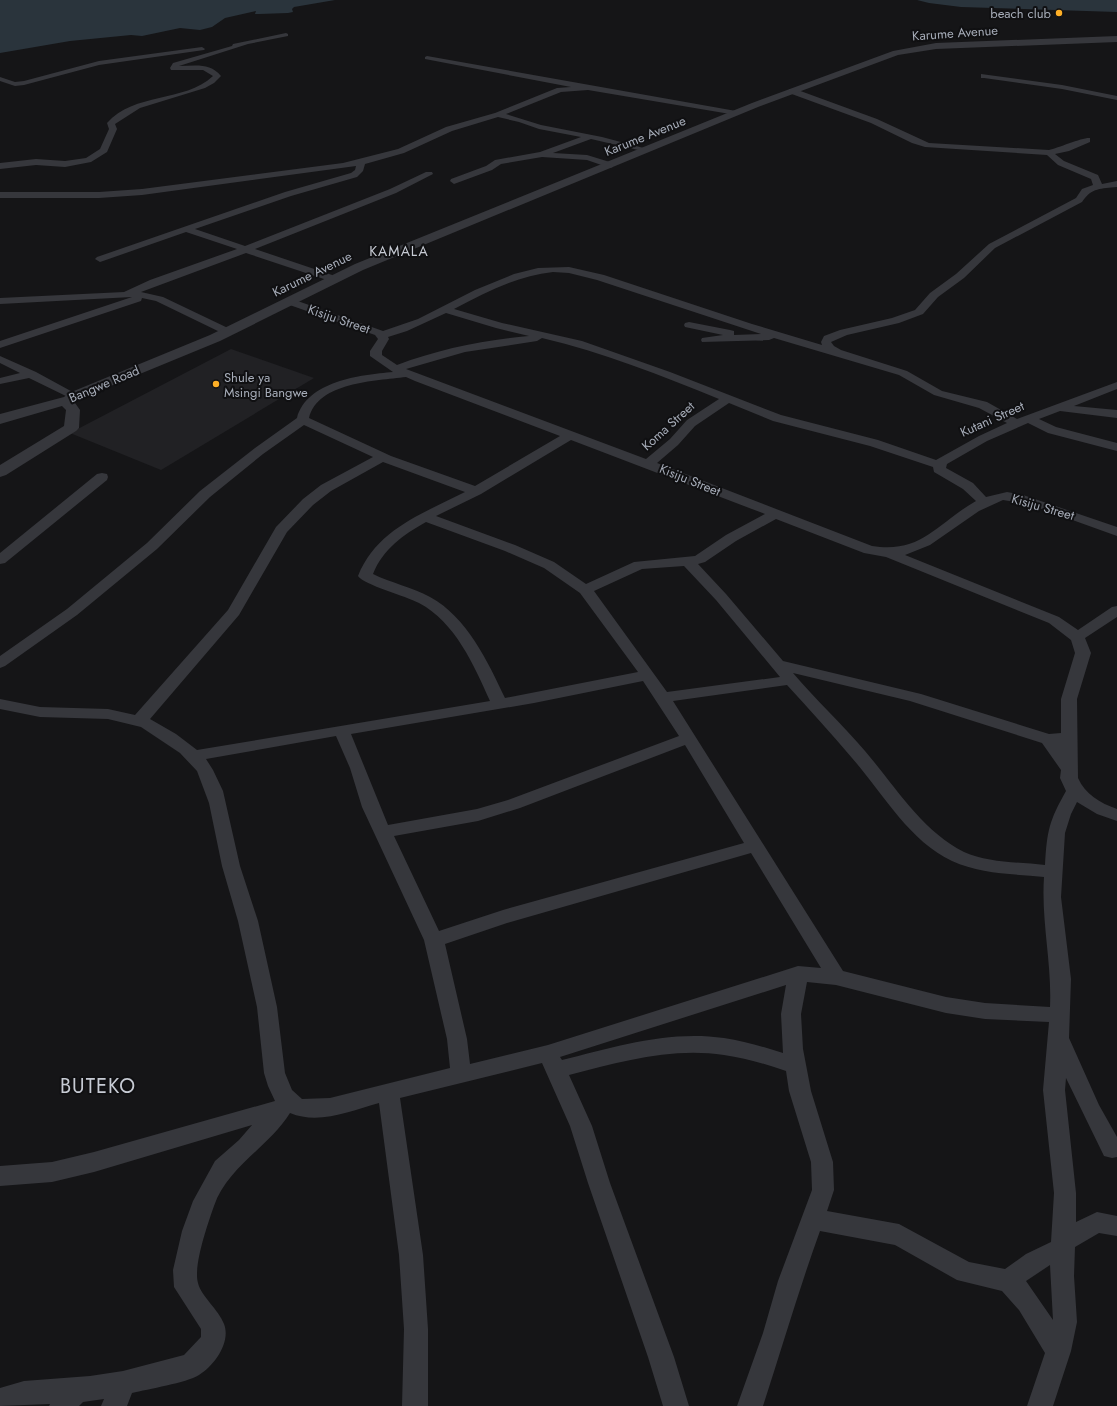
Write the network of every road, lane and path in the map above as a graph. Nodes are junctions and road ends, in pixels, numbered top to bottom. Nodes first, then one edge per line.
1 (286, 35) dead end
2 (1117, 38) edge
3 (244, 44) junction
4 (427, 58) dead end
5 (984, 76) dead end
6 (0, 79) edge
7 (588, 88) junction
8 (792, 91) junction
9 (1117, 98) edge
10 (736, 113) junction
11 (498, 115) junction
12 (591, 137) junction
13 (1087, 140) dead end
14 (519, 149) dead end
15 (647, 150) junction
16 (1049, 153) junction
17 (540, 154) junction
18 (530, 157) junction
19 (361, 162) junction
20 (610, 165) junction
21 (0, 166) edge
22 (429, 174) dead end
23 (454, 181) dead end
24 (1117, 184) edge
25 (1098, 186) junction
26 (0, 195) edge
27 (185, 229) junction
28 (244, 249) junction
29 (100, 259) dead end
30 (334, 279) junction
31 (127, 294) junction
32 (148, 295) junction
33 (0, 301) edge
34 (288, 301) junction
35 (446, 310) junction
36 (689, 325) dead end
37 (226, 331) junction
38 (382, 335) junction
39 (834, 335) junction
40 (550, 337) junction
41 (749, 337) junction
42 (784, 338) junction
43 (706, 340) dead end
44 (205, 341) joint
45 (0, 345) edge
46 (841, 353) junction
47 (0, 359) edge
48 (396, 369) junction
49 (32, 374) junction
50 (409, 374) junction
51 (0, 381) edge
52 (1117, 385) edge
53 (71, 399) junction
54 (728, 399) junction
55 (1058, 407) junction
56 (1117, 414) edge
57 (0, 419) edge
58 (303, 420) junction
59 (1023, 421) junction
60 (570, 435) junction
61 (1117, 447) edge
62 (382, 457) junction
63 (648, 464) junction
64 (940, 465) junction
65 (0, 472) edge
66 (102, 477) dead end
67 (475, 491) junction
68 (984, 502) junction
69 (775, 514) junction
70 (426, 517) junction
71 (1117, 532) edge
72 (890, 553) junction
73 (0, 560) edge
74 (688, 562) junction
75 (584, 590) junction
76 (1117, 610) edge
77 (1077, 636) junction
78 (0, 663) edge
79 (781, 666) junction
80 (647, 675) junction
81 (792, 680) junction
82 (663, 697) junction
83 (0, 704) edge
84 (499, 704) junction
85 (139, 721) junction
86 (342, 731) junction
87 (690, 738) junction
88 (1048, 738) junction
89 (1070, 738) junction
90 (193, 756) junction
91 (1068, 768) junction
92 (1075, 791) junction
93 (1117, 815) edge
94 (383, 832) junction
95 (755, 846) junction
96 (1054, 872) junction
97 (434, 940) junction
98 (798, 974) junction
99 (836, 977) junction
100 (1060, 1015) junction
101 (1059, 1040) junction
102 (551, 1061) junction
103 (796, 1065) junction
104 (461, 1074) junction
105 (388, 1092) junction
106 (287, 1107) junction
107 (1112, 1149) dead end
108 (0, 1176) edge
109 (813, 1219) junction
110 (1117, 1226) edge
111 (1064, 1245) junction
112 (1008, 1281) junction
113 (1058, 1351) junction
114 (123, 1383) junction
115 (69, 1397) edge
116 (0, 1401) edge
117 (114, 1406) edge
118 (415, 1406) edge
119 (676, 1406) edge
120 (750, 1406) edge
121 (1040, 1406) edge

1 - 3 street
2 - 8 street, Karume Avenue
3 - 6 street
3 - 21 street
4 - 7 street
5 - 9 street
7 - 10 street
7 - 11 street
8 - 10 street, Karume Avenue
8 - 16 street
10 - 15 street, Karume Avenue
11 - 12 street
11 - 19 street
12 - 15 street
12 - 17 street
13 - 16 street
14 - 18 street
15 - 20 street, Karume Avenue
16 - 25 street
17 - 18 street
17 - 20 street
18 - 23 street
19 - 26 street
19 - 27 street
20 - 30 street, Karume Avenue
22 - 28 street
24 - 25 street
25 - 39 street
27 - 28 street
27 - 29 street
28 - 30 street
28 - 31 street
30 - 34 street, Karume Avenue
31 - 32 street
31 - 33 street
32 - 37 street
32 - 45 street
34 - 37 street, Karume Avenue
34 - 38 street, Kisiju Street
35 - 38 street
35 - 40 street
35 - 42 street
36 - 41 street
37 - 44 street, Karume Avenue
38 - 48 street, Kisiju Street
39 - 42 street
39 - 46 street
40 - 48 street
40 - 54 street
41 - 42 street
41 - 43 street
42 - 46 street
44 - 53 street, Bangwe Road
46 - 59 street
47 - 49 street
48 - 50 street, Kisiju Street
49 - 51 street
49 - 53 street
50 - 58 street
50 - 60 street, Kisiju Street
52 - 55 street, Kutani Street
53 - 57 street, Bangwe Road
53 - 65 street
54 - 63 street, Koma Street
54 - 64 street
55 - 56 street
55 - 59 street, Kutani Street
58 - 62 street
58 - 78 street
59 - 61 street
59 - 64 street, Kutani Street
60 - 63 street, Kisiju Street
60 - 67 street
62 - 67 street
62 - 85 street
63 - 69 street, Kisiju Street
64 - 68 street
66 - 73 street
67 - 70 street
68 - 71 street, Kisiju Street
68 - 72 street, Kisiju Street
69 - 72 street, Kisiju Street
69 - 74 street
70 - 75 street
70 - 84 street
72 - 77 street
74 - 75 street
74 - 79 street
75 - 80 street
76 - 77 street
77 - 89 street
79 - 81 street
79 - 88 street
80 - 82 street
80 - 84 street
81 - 82 street
81 - 96 street
82 - 87 street
83 - 85 street
84 - 86 street
85 - 90 street
86 - 90 street
86 - 94 street
87 - 94 street
87 - 95 street
88 - 89 street
88 - 91 street
89 - 91 street
90 - 106 street
91 - 92 street
92 - 93 street
92 - 96 street
94 - 97 street
95 - 97 street
95 - 99 street
96 - 100 street
97 - 104 street
98 - 99 street
98 - 102 street
98 - 103 street
99 - 100 street
100 - 101 street
101 - 107 street
101 - 111 street
102 - 103 street
102 - 104 street
102 - 119 street
103 - 109 street
104 - 105 street
105 - 106 street
105 - 118 street
106 - 108 street
106 - 114 street
109 - 112 street
109 - 120 street
110 - 111 street
111 - 112 street
111 - 113 street
112 - 113 street
113 - 121 street
114 - 115 street
114 - 117 street
115 - 116 street

